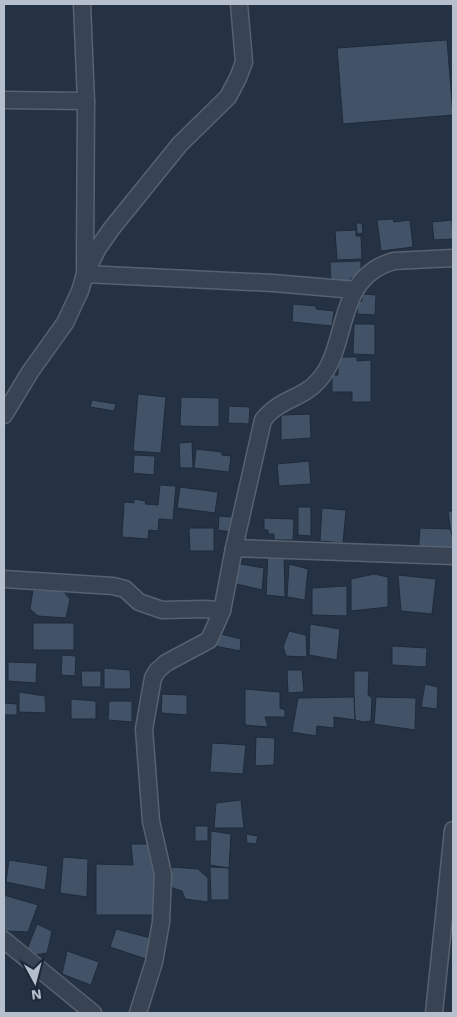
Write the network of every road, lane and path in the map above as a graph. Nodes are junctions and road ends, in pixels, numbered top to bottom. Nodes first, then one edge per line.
1 (82, 4) edge
2 (239, 4) edge
3 (4, 100) edge
4 (86, 101) junction
5 (453, 258) edge
6 (85, 274) junction
7 (356, 290) junction
8 (4, 415) edge
9 (234, 548) junction
10 (453, 556) edge
11 (4, 579) edge
12 (222, 611) junction
13 (453, 830) edge
14 (4, 940) edge
15 (93, 1013) edge
16 (138, 1013) edge
17 (434, 1013) edge

1 - 4 street
2 - 6 street
3 - 4 street
4 - 6 street
5 - 7 street
6 - 7 street
6 - 8 street
7 - 9 street
9 - 10 street
9 - 12 street
11 - 12 street
12 - 16 street
13 - 17 street
14 - 15 street

